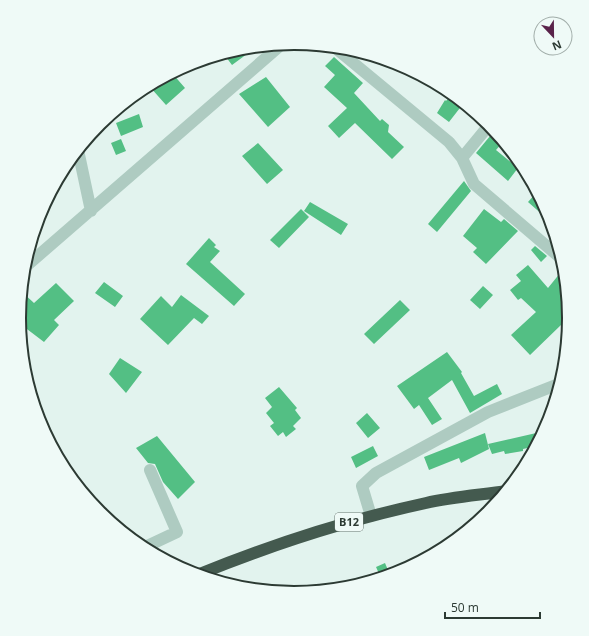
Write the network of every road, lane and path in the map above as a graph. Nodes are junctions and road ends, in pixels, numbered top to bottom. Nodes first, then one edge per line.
1 (275, 50) edge
2 (343, 54) edge
3 (485, 130) edge
4 (80, 157) edge
5 (462, 158) junction
6 (91, 211) junction
7 (555, 253) edge
8 (32, 261) edge
9 (554, 386) edge
10 (150, 470) dead end
11 (498, 492) edge
12 (371, 516) junction
13 (150, 545) edge
14 (207, 571) edge

1 - 6 street
2 - 5 street
3 - 5 street
4 - 6 street
5 - 7 street
6 - 8 street
9 - 12 street
10 - 13 street
11 - 12 highway, B12
12 - 14 highway, B12

